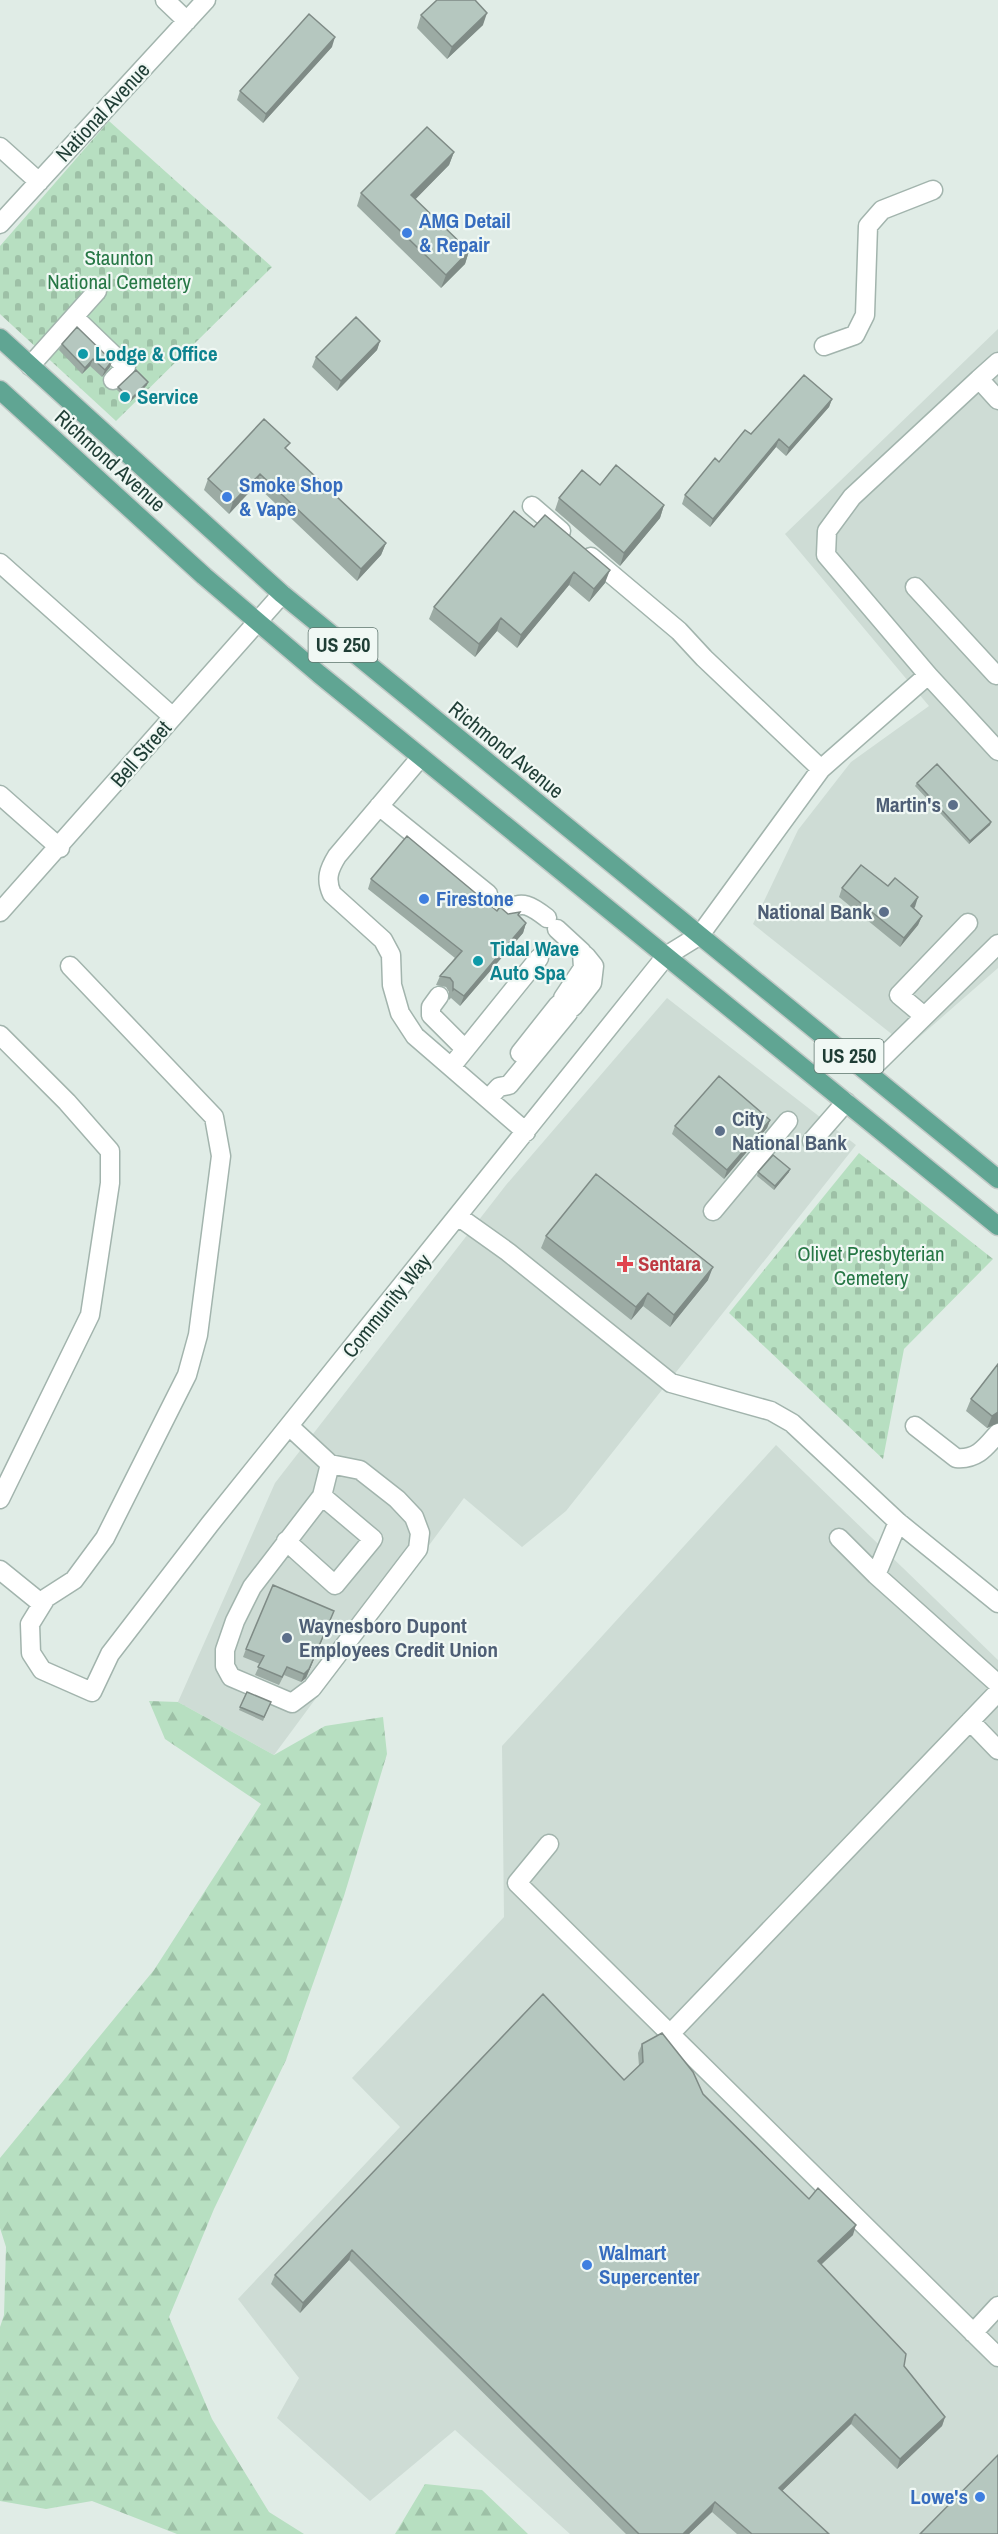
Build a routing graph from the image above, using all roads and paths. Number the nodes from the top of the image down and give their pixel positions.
1 (165, 0) edge
2 (206, 0) edge
3 (187, 21) junction
4 (0, 147) edge
5 (39, 182) junction
6 (933, 190) dead end
7 (0, 224) edge
8 (97, 291) dead end
9 (74, 317) junction
10 (0, 338) edge
11 (824, 346) dead end
12 (998, 362) edge
13 (30, 366) junction
14 (979, 379) junction
15 (114, 380) dead end
16 (0, 390) edge
17 (998, 400) edge
18 (532, 506) dead end
19 (0, 563) edge
20 (915, 587) dead end
21 (282, 594) junction
22 (257, 623) junction
23 (928, 675) junction
24 (996, 675) dead end
25 (173, 717) junction
26 (998, 750) edge
27 (420, 758) junction
28 (821, 769) junction
29 (0, 795) edge
30 (380, 806) junction
31 (60, 848) junction
32 (488, 894) dead end
33 (0, 912) edge
34 (507, 913) edge
35 (968, 923) dead end
36 (700, 935) junction
37 (998, 944) edge
38 (666, 957) junction
39 (539, 958) dead end
40 (70, 966) dead end
41 (439, 996) dead end
42 (924, 1016) junction
43 (0, 1035) edge
44 (465, 1049) junction
45 (451, 1067) junction
46 (868, 1072) junction
47 (494, 1093) junction
48 (846, 1102) junction
49 (788, 1121) dead end
50 (526, 1132) junction
51 (812, 1141) dead end
52 (998, 1179) edge
53 (713, 1211) dead end
54 (459, 1217) junction
55 (998, 1226) edge
56 (289, 1426) junction
57 (915, 1426) dead end
58 (998, 1433) edge
59 (330, 1464) junction
60 (322, 1496) junction
61 (0, 1499) edge
62 (898, 1522) junction
63 (839, 1538) dead end
64 (286, 1541) junction
65 (0, 1569) edge
66 (876, 1575) junction
67 (42, 1604) junction
68 (998, 1604) edge
69 (998, 1684) edge
70 (998, 1692) edge
71 (970, 1720) junction
72 (998, 1750) edge
73 (549, 1844) dead end
74 (670, 2034) junction
75 (998, 2306) edge
76 (973, 2332) junction
77 (998, 2357) edge

1 - 3 street
2 - 3 street, National Avenue
3 - 5 street, National Avenue
4 - 5 street
5 - 7 street, National Avenue
6 - 11 street
8 - 9 street
9 - 13 street
9 - 15 street
10 - 13 main road, Richmond Avenue / US 250
12 - 14 street
13 - 21 main road, Richmond Avenue / US 250
14 - 17 street
14 - 23 street
16 - 22 main road, Richmond Avenue / US 250
18 - 28 street
19 - 25 street
20 - 24 street
21 - 22 street, Bell Street
21 - 36 main road, Richmond Avenue / US 250
22 - 25 street, Bell Street
22 - 27 main road, Richmond Avenue / US 250
23 - 26 street
23 - 28 street
25 - 31 street, Bell Street
27 - 30 street
27 - 38 main road, Richmond Avenue / US 250
28 - 36 street
29 - 31 street
30 - 32 street
30 - 45 street
31 - 33 street, Bell Street
34 - 47 street
35 - 42 street
36 - 38 street, Community Way
36 - 46 main road, Richmond Avenue / US 250
37 - 42 street
38 - 48 main road, Richmond Avenue / US 250
38 - 50 street, Community Way
39 - 44 street
40 - 67 street
41 - 44 street
42 - 46 street
43 - 61 street
44 - 45 street
45 - 47 street
46 - 52 main road, Richmond Avenue / US 250
47 - 50 street
48 - 51 street
48 - 55 main road, Richmond Avenue / US 250
49 - 53 street
50 - 54 street, Community Way
54 - 56 street, Community Way
54 - 62 street
56 - 59 street
56 - 67 street, Community Way
57 - 58 street
59 - 60 street
59 - 64 street
60 - 64 street
60 - 64 street
62 - 66 street
62 - 68 street
63 - 66 street
65 - 67 street
66 - 69 street
70 - 71 street
71 - 72 street
71 - 74 street
73 - 74 street
74 - 76 street
75 - 76 street
76 - 77 street

